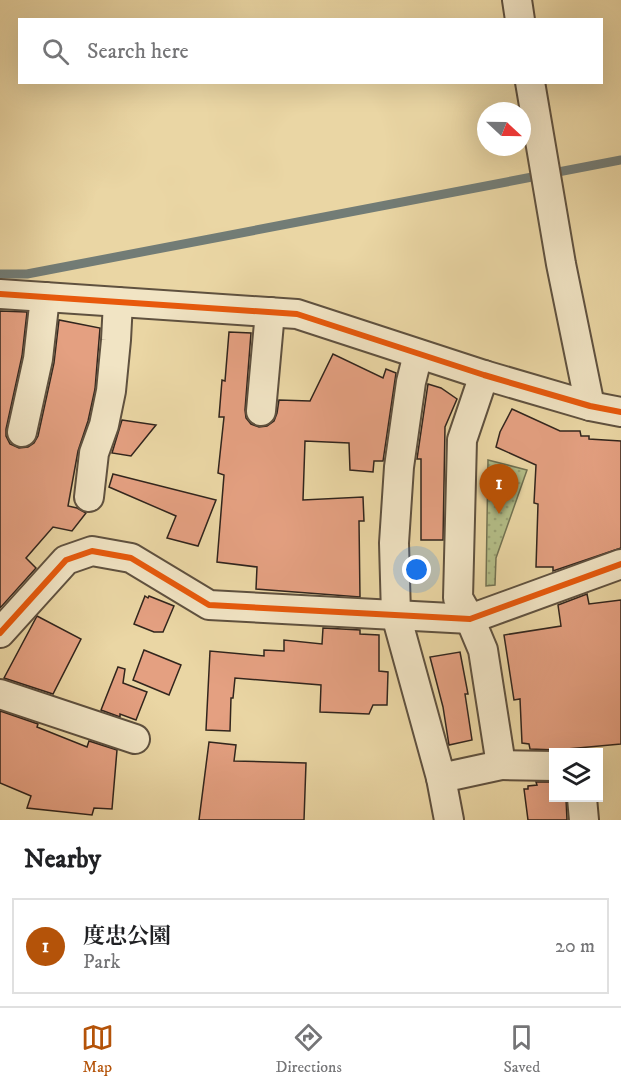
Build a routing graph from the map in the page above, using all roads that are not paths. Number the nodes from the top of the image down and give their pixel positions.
1 (517, 0) edge
2 (520, 18) edge
3 (531, 84) edge
4 (0, 294) edge
5 (45, 297) junction
6 (118, 302) junction
7 (270, 312) junction
8 (418, 354) junction
9 (484, 375) junction
10 (590, 406) junction
11 (261, 411) dead end
12 (621, 412) edge
13 (22, 432) dead end
14 (89, 497) dead end
15 (621, 564) edge
16 (396, 615) junction
17 (470, 619) junction
18 (0, 633) edge
19 (0, 694) edge
20 (135, 739) dead end
21 (501, 765) junction
22 (549, 766) edge
23 (441, 778) junction
24 (582, 802) edge
25 (449, 820) edge
26 (584, 820) edge

1 - 2 street
3 - 10 street
4 - 5 street
5 - 6 street
5 - 13 street
6 - 7 street
6 - 14 street
7 - 8 street
7 - 11 street
8 - 9 street
8 - 16 street
9 - 10 street
9 - 17 street
10 - 12 street
15 - 17 street
16 - 17 street
16 - 18 street
16 - 23 street
17 - 21 street
19 - 20 street
21 - 22 street
21 - 23 street
23 - 25 street
24 - 26 street

